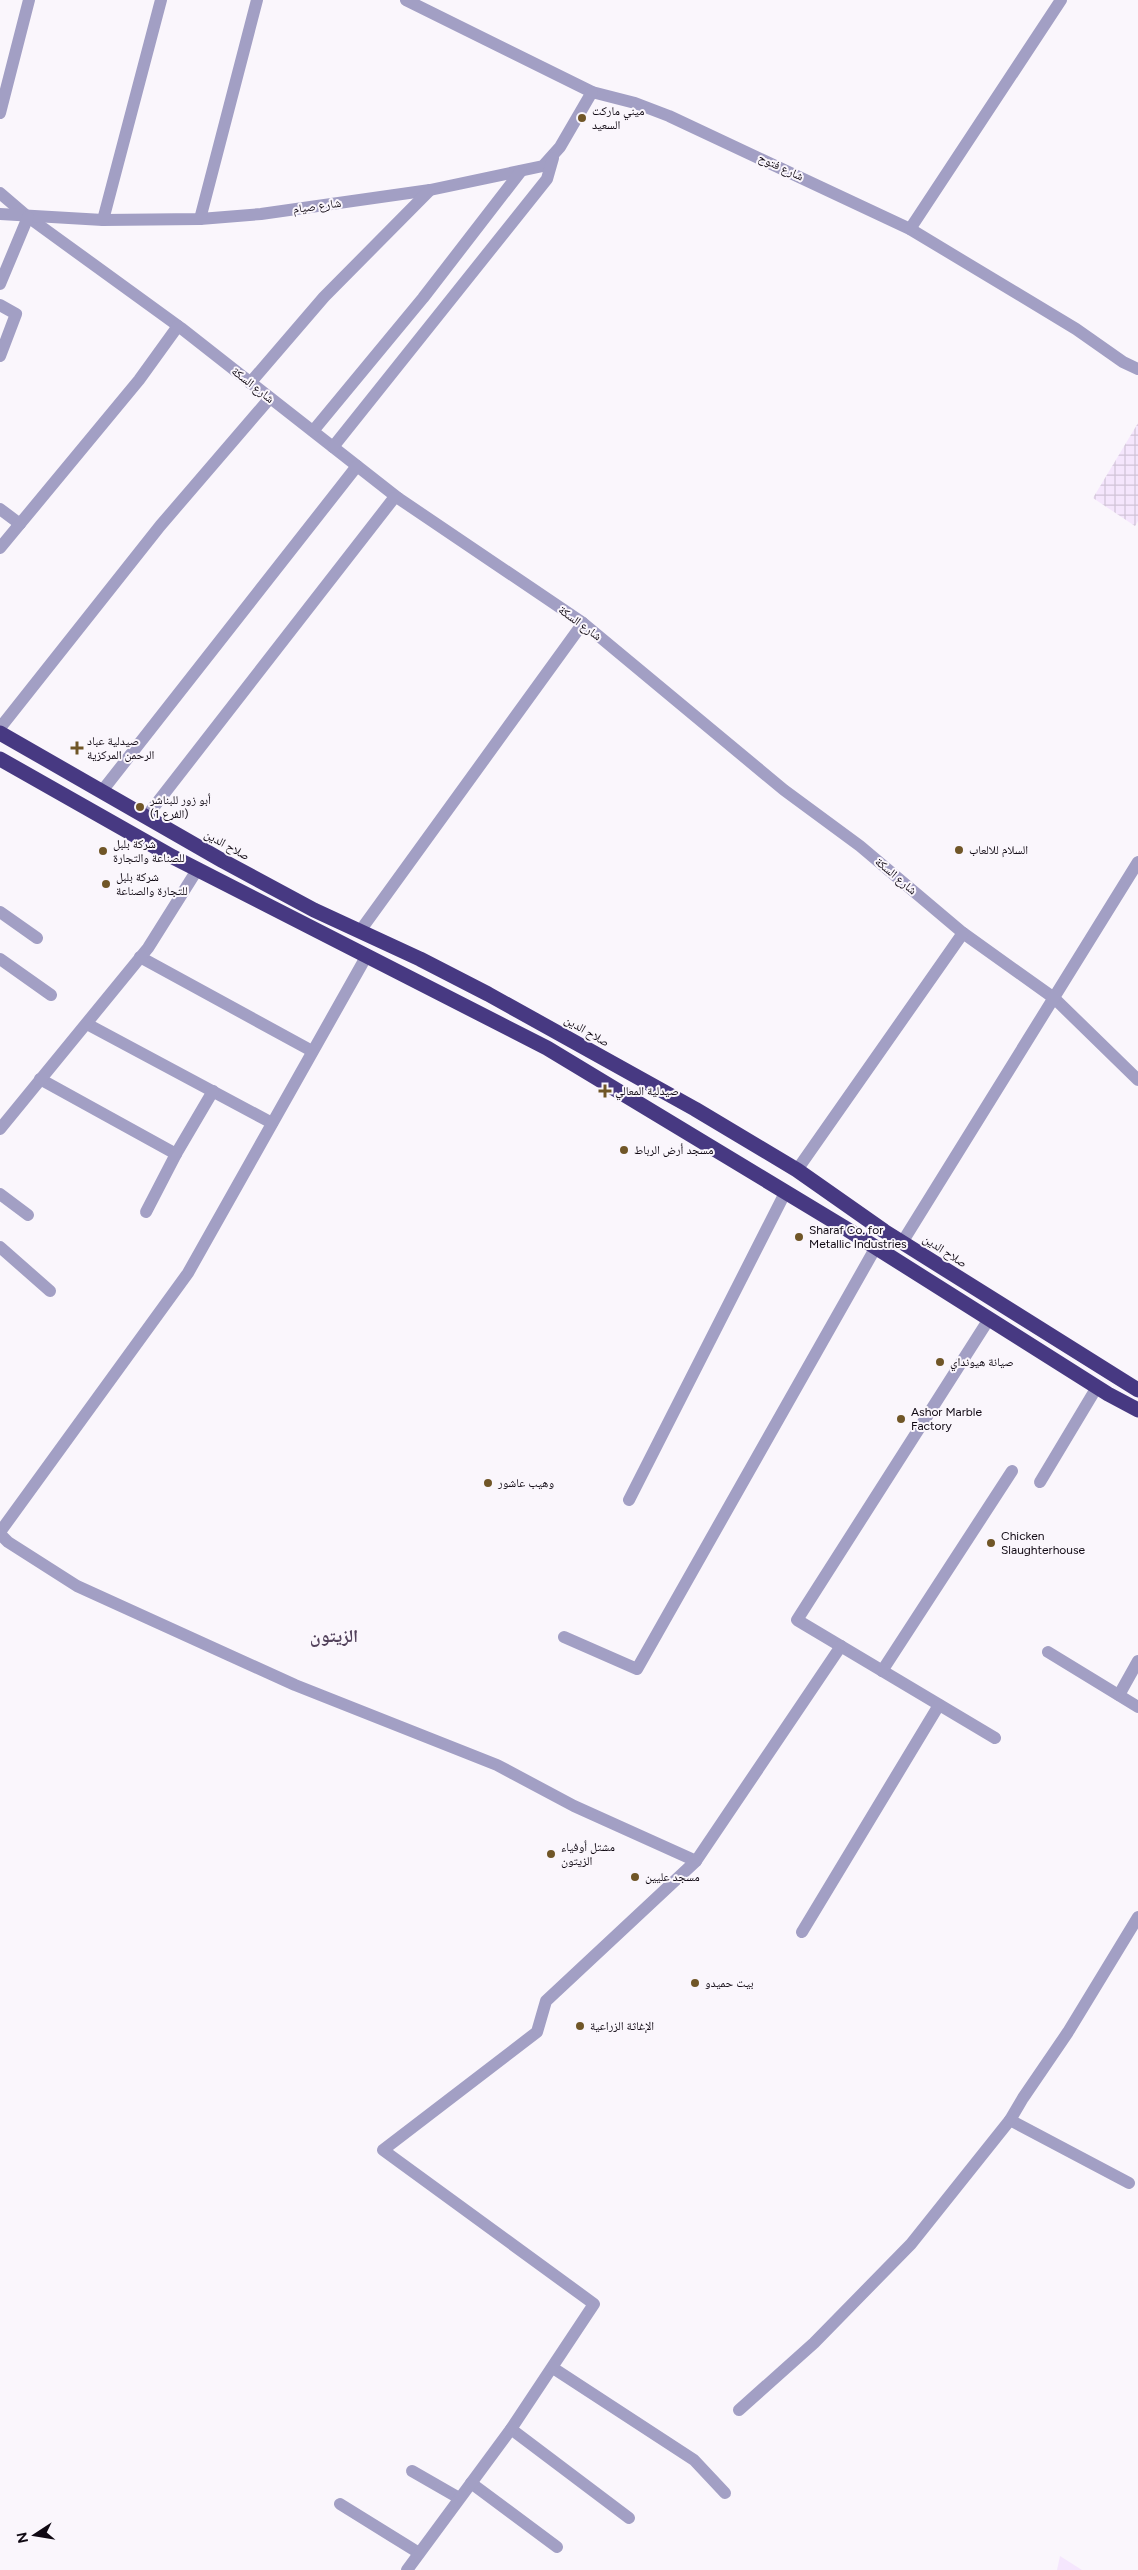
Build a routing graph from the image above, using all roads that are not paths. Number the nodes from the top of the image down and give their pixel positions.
1 (30, 0) edge
2 (161, 0) edge
3 (257, 0) edge
4 (406, 0) edge
5 (1061, 0) edge
6 (592, 92) junction
7 (0, 113) edge
8 (553, 158) junction
9 (521, 170) junction
10 (430, 190) junction
11 (0, 193) edge
12 (0, 214) edge
13 (28, 217) junction
14 (200, 219) junction
15 (103, 220) junction
16 (910, 229) junction
17 (0, 284) edge
18 (0, 305) edge
19 (178, 326) junction
20 (0, 356) edge
21 (1138, 369) edge
22 (250, 383) junction
23 (270, 398) junction
24 (313, 431) junction
25 (333, 447) junction
26 (358, 466) junction
27 (398, 498) junction
28 (0, 509) edge
29 (20, 524) junction
30 (0, 548) edge
31 (583, 624) junction
32 (0, 728) edge
33 (0, 733) edge
34 (0, 759) edge
35 (102, 791) junction
36 (146, 817) junction
37 (1138, 862) edge
38 (197, 870) junction
39 (0, 912) edge
40 (360, 931) junction
41 (963, 933) junction
42 (37, 938) dead end
43 (366, 956) junction
44 (140, 957) junction
45 (0, 959) edge
46 (50, 995) dead end
47 (1054, 998) junction
48 (87, 1024) junction
49 (312, 1051) junction
50 (40, 1079) junction
51 (1138, 1080) edge
52 (213, 1092) junction
53 (272, 1123) junction
54 (0, 1129) edge
55 (176, 1154) junction
56 (797, 1170) junction
57 (786, 1191) junction
58 (0, 1194) edge
59 (146, 1212) dead end
60 (28, 1215) dead end
61 (903, 1241) junction
62 (0, 1247) edge
63 (876, 1248) junction
64 (50, 1291) dead end
65 (989, 1319) junction
66 (1097, 1387) junction
67 (1138, 1390) edge
68 (1138, 1410) edge
69 (1012, 1471) dead end
70 (1040, 1482) dead end
71 (629, 1500) dead end
72 (0, 1533) edge
73 (564, 1637) dead end
74 (841, 1646) junction
75 (1048, 1652) dead end
76 (1138, 1661) edge
77 (882, 1671) junction
78 (1119, 1695) junction
79 (939, 1705) junction
80 (1138, 1706) edge
81 (995, 1738) dead end
82 (696, 1861) junction
83 (1138, 1917) edge
84 (802, 1932) dead end
85 (1010, 2120) junction
86 (1129, 2184) dead end
87 (553, 2368) junction
88 (739, 2410) dead end
89 (511, 2429) junction
90 (412, 2471) dead end
91 (471, 2483) junction
92 (725, 2493) dead end
93 (459, 2498) junction
94 (340, 2504) dead end
95 (629, 2518) dead end
96 (557, 2547) dead end
97 (414, 2564) edge

1 - 7 street
2 - 15 street
3 - 14 street
4 - 6 street, شارع فتوح
5 - 16 street
6 - 8 street
6 - 16 street, شارع فتوح
8 - 9 street, شارع صيام
8 - 25 street
9 - 10 street, شارع صيام
9 - 24 street
10 - 14 street, شارع صيام
10 - 22 street
11 - 13 street, شارع السكة
12 - 13 street, شارع صيام
13 - 15 street, شارع صيام
13 - 17 street
13 - 19 street, شارع السكة
14 - 15 street, شارع صيام
16 - 21 street, شارع فتوح
18 - 20 street
19 - 22 street, شارع السكة
19 - 29 street
22 - 23 street, شارع السكة
23 - 24 street, شارع السكة
23 - 32 street
24 - 25 street, شارع السكة
25 - 26 street, شارع السكة
26 - 27 street, شارع السكة
26 - 35 street
27 - 31 street, شارع السكة
27 - 36 street
28 - 29 street
29 - 30 street
31 - 40 street
31 - 41 street, شارع السكة
33 - 35 highway, صلاح الدين
34 - 38 highway
35 - 36 highway, صلاح الدين
36 - 40 highway, صلاح الدين
37 - 47 street
38 - 43 highway
38 - 44 street
39 - 42 street
40 - 56 highway, صلاح الدين
41 - 47 street, شارع السكة
41 - 56 street
43 - 49 street
43 - 57 highway
44 - 48 street
44 - 49 street
45 - 46 street
47 - 51 street, شارع السكة
47 - 61 street
48 - 50 street
48 - 52 street
49 - 53 street
50 - 54 street
50 - 55 street
52 - 53 street
52 - 55 street
53 - 72 street
55 - 59 street
56 - 61 highway, صلاح الدين
57 - 63 highway
57 - 71 street
58 - 60 street
61 - 67 highway, صلاح الدين
62 - 64 street
63 - 65 highway
63 - 73 street
65 - 66 highway
65 - 74 street
66 - 68 highway
66 - 70 street
69 - 77 street
72 - 82 street
74 - 77 street
74 - 82 street
75 - 78 street
76 - 78 street
77 - 79 street
78 - 80 street
79 - 81 street
79 - 84 street
82 - 87 street
83 - 85 street
85 - 86 street
85 - 88 street
87 - 89 street
87 - 92 street
89 - 91 street
89 - 95 street
90 - 93 street
91 - 93 street
91 - 96 street
93 - 97 street
94 - 97 street

